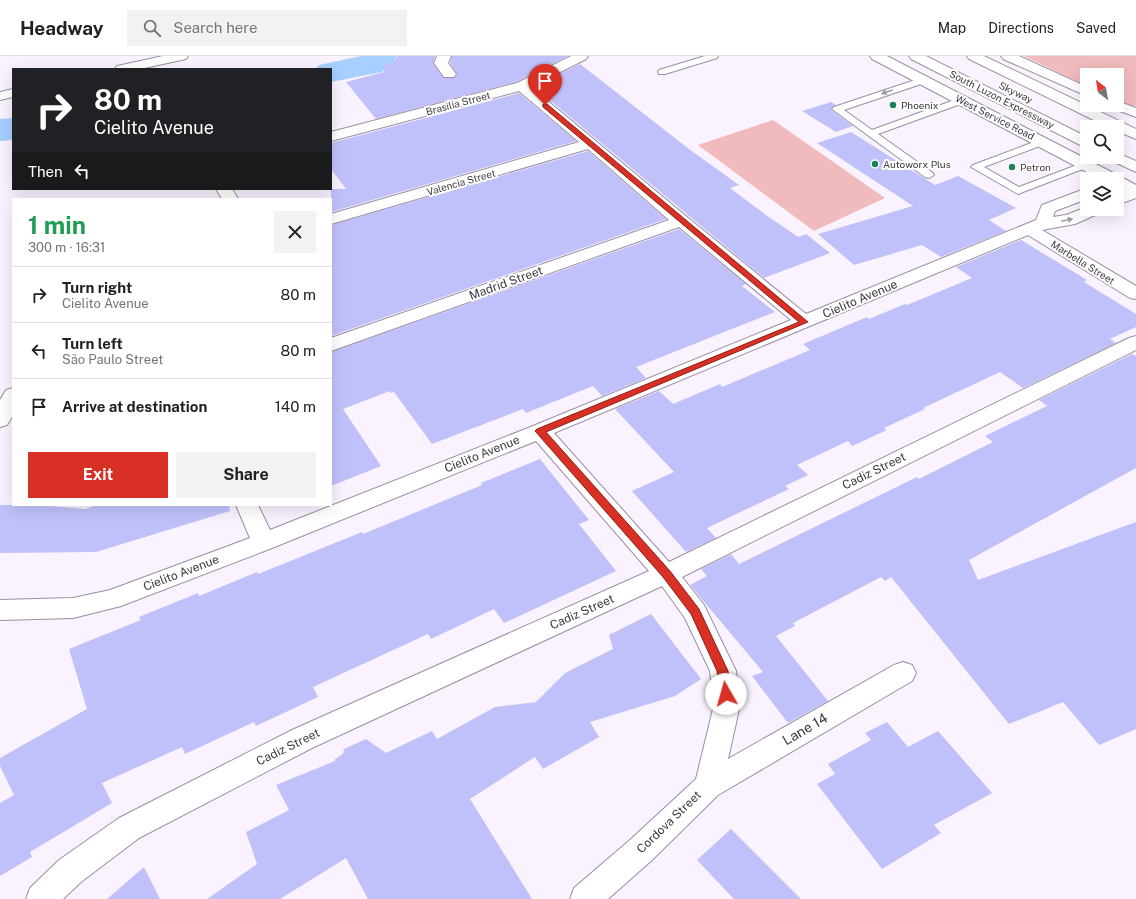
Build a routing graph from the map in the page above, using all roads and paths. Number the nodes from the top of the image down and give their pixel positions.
1 (181, 56) edge
2 (444, 56) edge
3 (581, 56) edge
4 (714, 56) edge
5 (877, 56) edge
6 (916, 56) edge
7 (927, 56) edge
8 (943, 56) edge
9 (974, 56) edge
10 (994, 56) edge
11 (1008, 56) edge
12 (127, 68) edge
13 (662, 72) dead end
14 (449, 74) dead end
15 (924, 80) junction
16 (998, 83) dead end
17 (522, 86) junction
18 (1080, 89) edge
19 (12, 93) edge
20 (0, 96) edge
21 (1080, 98) edge
22 (963, 100) junction
23 (1124, 108) edge
24 (1111, 112) edge
25 (1136, 113) edge
26 (1136, 124) edge
27 (1080, 125) edge
28 (871, 133) junction
29 (1136, 135) edge
30 (332, 137) edge
31 (1080, 139) edge
32 (1042, 142) junction
33 (590, 144) junction
34 (1124, 144) edge
35 (1136, 150) edge
36 (1124, 153) edge
37 (1136, 159) edge
38 (1124, 162) edge
39 (1085, 165) junction
40 (1136, 168) edge
41 (1098, 172) edge
42 (929, 175) dead end
43 (1124, 186) edge
44 (1136, 192) edge
45 (1080, 197) edge
46 (1124, 197) edge
47 (1080, 216) edge
48 (332, 219) edge
49 (681, 221) junction
50 (1036, 226) junction
51 (1136, 294) edge
52 (804, 322) junction
53 (1136, 342) edge
54 (332, 345) edge
55 (12, 397) edge
56 (0, 420) edge
57 (540, 431) junction
58 (247, 506) edge
59 (264, 542) junction
60 (666, 574) junction
61 (0, 610) edge
62 (902, 673) dead end
63 (708, 786) junction
64 (41, 899) edge
65 (586, 899) edge

1 - 12 main road
2 - 14 main road
3 - 17 main road, Brasilia Street
4 - 13 lane
5 - 15 main road, West Service Road
6 - 31 main road, South Luzon Expressway
7 - 27 main road, Skyway
8 - 16 main road, Skyway
9 - 29 main road
10 - 21 main road, Skyway
11 - 18 main road
15 - 22 main road, West Service Road
15 -> 28 lane
17 - 30 main road, Brasilia Street
17 - 33 main road
19 - 20 main road
22 - 28 lane
22 - 32 main road, West Service Road
23 - 25 main road
24 - 26 main road
28 - 42 lane
32 - 39 main road, West Service Road
32 - 39 lane
33 - 48 main road, Valencia Street
33 - 49 main road
34 - 35 main road
36 - 37 main road
38 - 40 main road
39 - 41 main road, West Service Road
43 - 44 main road
44 - 46 main road
45 - 50 main road
50 -> 47 main road, Cielito Avenue
49 - 52 main road
49 - 54 main road, Madrid Street
50 - 51 main road, Marbella Street
50 - 52 main road, Cielito Avenue
52 - 57 main road, Cielito Avenue
53 - 60 main road, Cadiz Street
55 - 56 main road
57 - 59 main road, Cielito Avenue
57 - 60 main road, Cordova Street
58 - 59 main road
59 - 61 main road, Cielito Avenue
60 - 63 main road, Cordova Street
60 - 64 main road, Cadiz Street
62 - 63 main road, Lane 14
63 - 65 main road, Cordova Street

